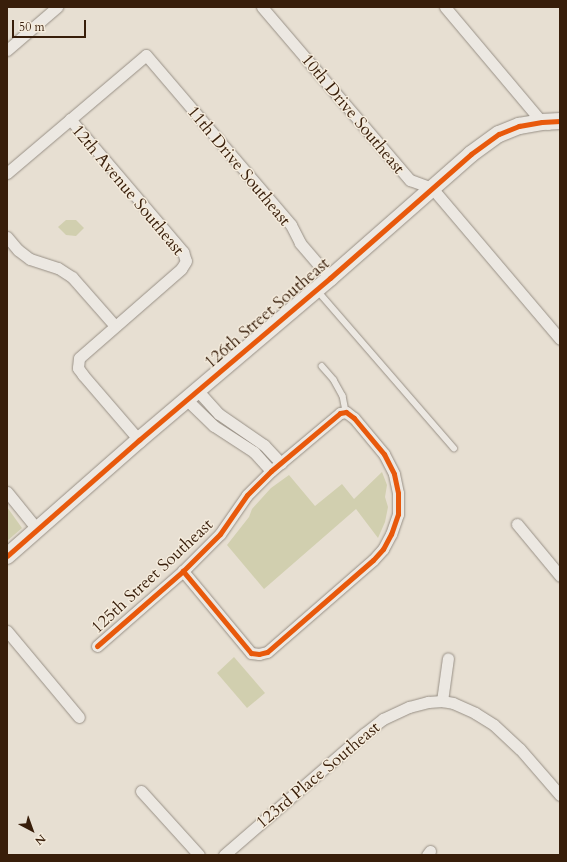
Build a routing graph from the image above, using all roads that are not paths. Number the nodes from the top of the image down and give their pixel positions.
1 (57, 7) edge
2 (262, 7) edge
3 (445, 7) edge
4 (7, 50) edge
5 (70, 120) junction
6 (560, 121) edge
7 (542, 122) junction
8 (560, 127) edge
9 (7, 173) edge
10 (432, 188) junction
11 (7, 237) edge
12 (330, 278) junction
13 (317, 289) junction
14 (115, 326) junction
15 (560, 339) edge
16 (322, 366) dead end
17 (193, 395) junction
18 (346, 412) junction
19 (139, 440) junction
20 (454, 448) dead end
21 (281, 463) junction
22 (271, 471) junction
23 (7, 492) edge
24 (517, 524) dead end
25 (37, 529) junction
26 (7, 556) edge
27 (182, 571) junction
28 (560, 576) edge
29 (7, 631) edge
30 (97, 646) dead end
31 (448, 658) dead end
32 (442, 701) junction
33 (79, 717) dead end
34 (141, 791) dead end
35 (560, 795) edge
36 (199, 855) edge
37 (224, 855) edge

1 - 4 street
2 - 10 street, 10th Drive Southeast
3 - 7 street
5 - 9 street
5 - 12 street, 11th Drive Southeast
5 - 14 street, 12th Avenue Southeast
6 - 7 street, 126th Street Southeast
7 - 8 street
7 - 10 street, 126th Street Southeast
10 - 12 street, 126th Street Southeast
10 - 15 street, 10th Drive Southeast
11 - 14 street
12 - 13 street, 126th Street Southeast
13 - 17 street, 126th Street Southeast
13 - 20 lane
14 - 19 street
16 - 18 lane
17 - 19 street, 126th Street Southeast
17 - 21 street
17 - 22 street
18 - 21 street, 125th Street Southeast
18 - 27 street
19 - 25 street, 126th Street Southeast
21 - 22 street, 125th Street Southeast
22 - 27 street, 125th Street Southeast
23 - 25 street
24 - 28 street
25 - 26 street, 126th Street Southeast
27 - 30 street, 125th Street Southeast
29 - 33 street
31 - 32 street
32 - 35 street
32 - 37 street, 123rd Place Southeast
34 - 36 street

